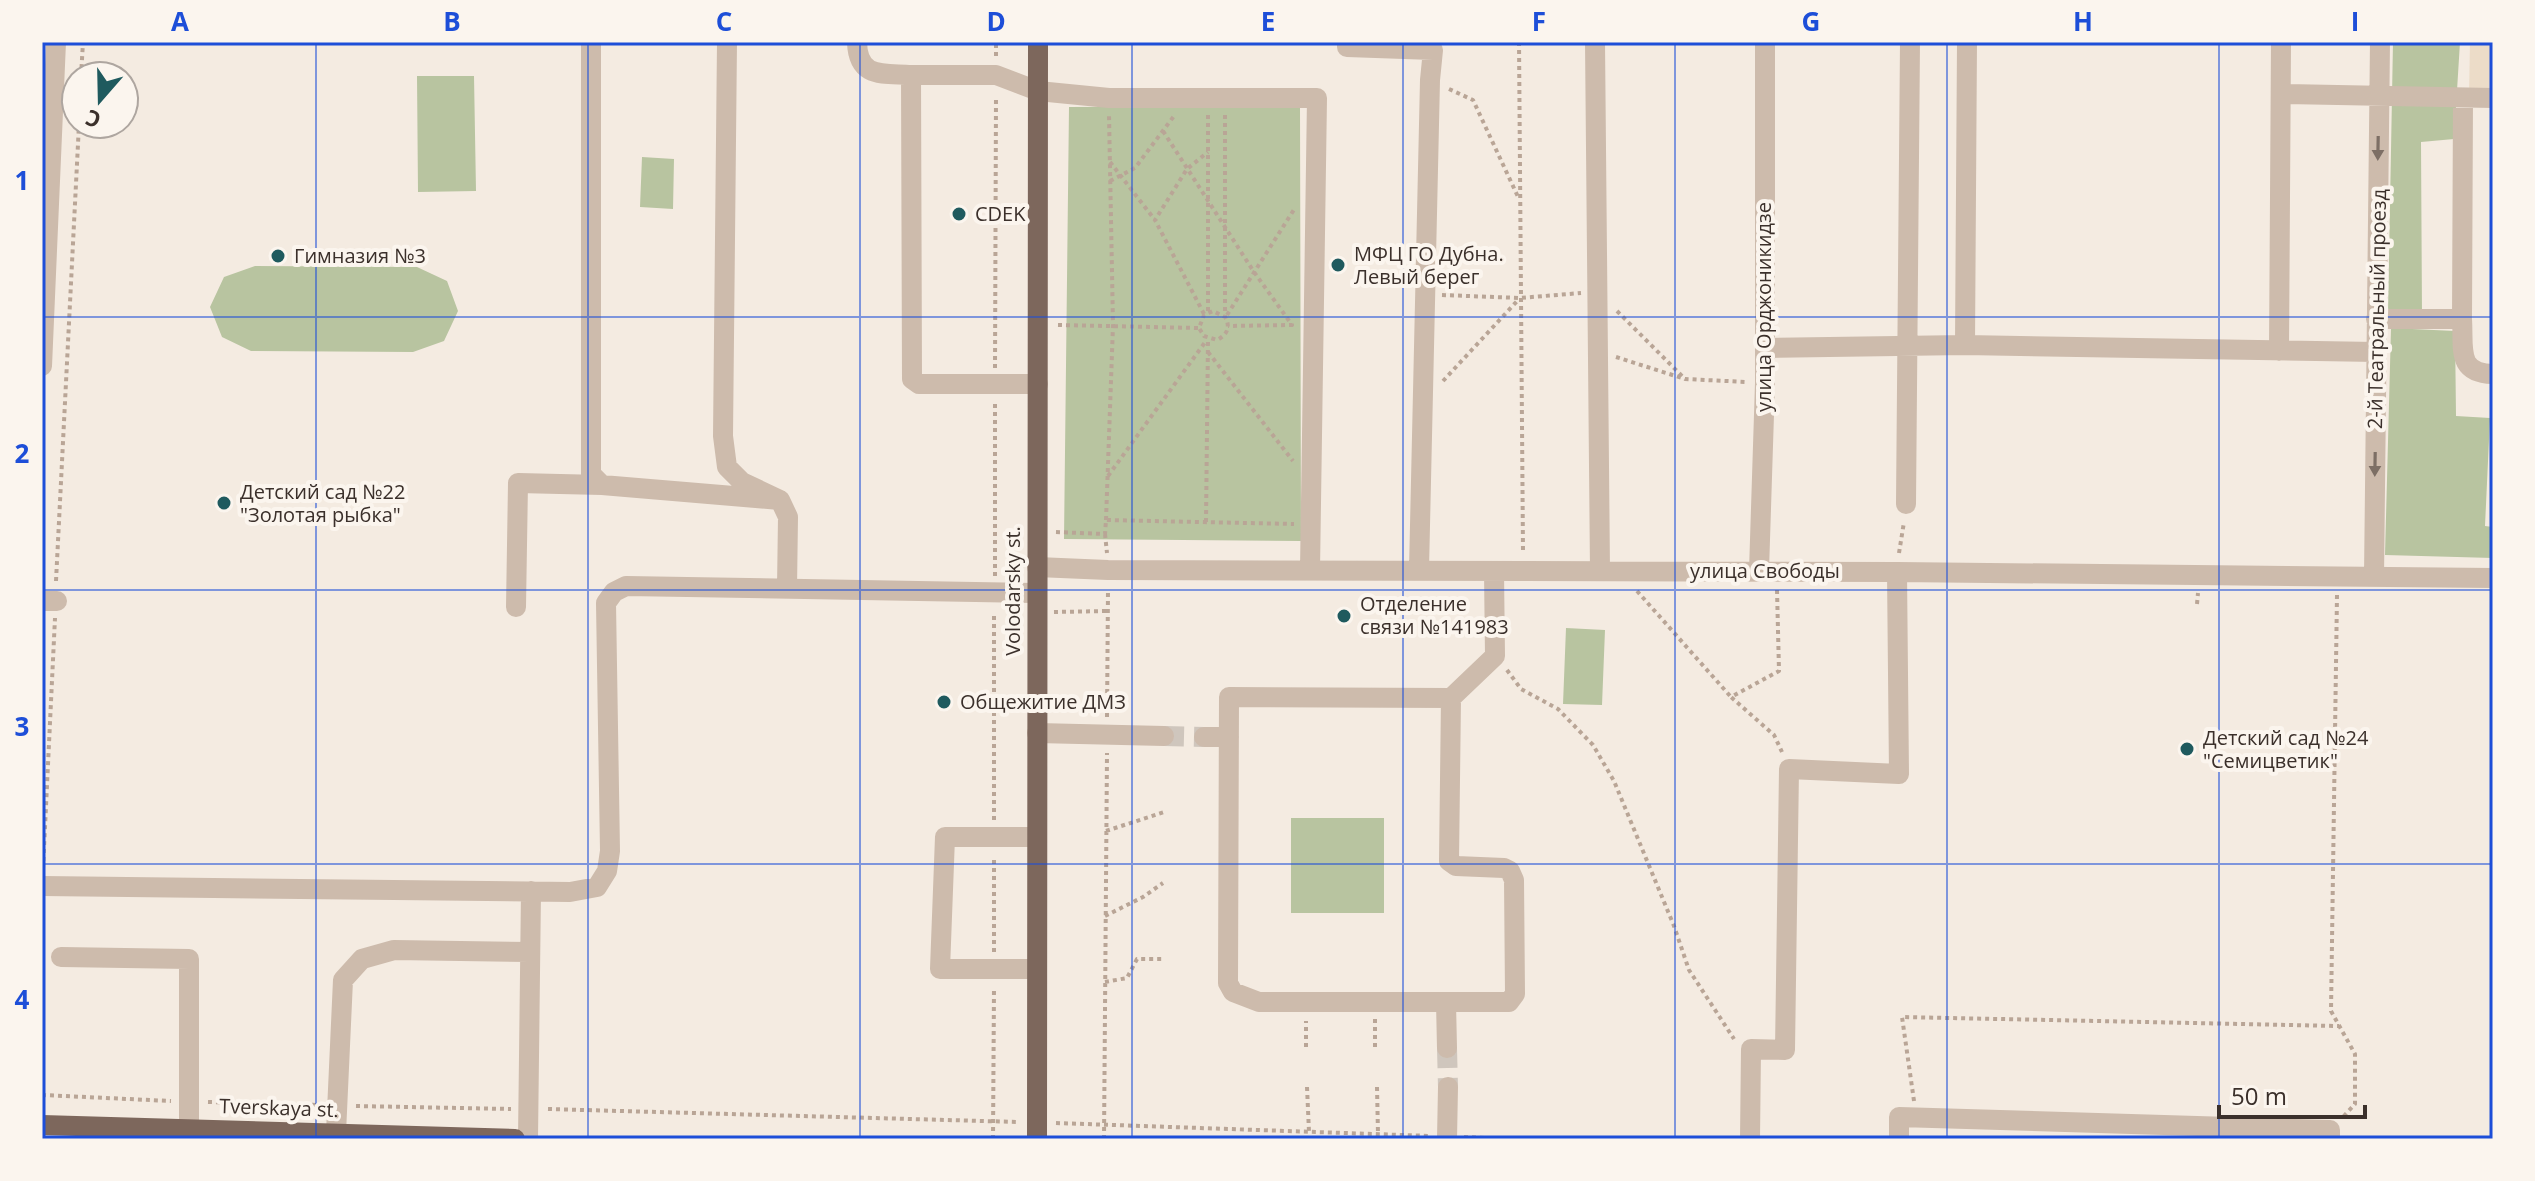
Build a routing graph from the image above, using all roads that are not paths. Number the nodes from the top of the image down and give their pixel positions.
1 (56, 42) edge
2 (591, 42) edge
3 (727, 42) edge
4 (857, 42) edge
5 (1038, 42) edge
6 (1347, 42) edge
7 (1595, 42) edge
8 (1765, 42) edge
9 (1910, 42) edge
10 (1967, 42) edge
11 (2281, 42) edge
12 (2380, 42) edge
13 (1436, 46) edge
14 (911, 75) junction
15 (1038, 91) junction
16 (2281, 94) junction
17 (2379, 97) junction
18 (2463, 98) junction
19 (2493, 98) edge
20 (2376, 319) junction
21 (2462, 319) junction
22 (1965, 345) junction
23 (1908, 346) junction
24 (1765, 348) junction
25 (2279, 351) junction
26 (2376, 352) junction
27 (42, 366) edge
28 (2493, 374) edge
29 (1038, 384) junction
30 (602, 485) junction
31 (780, 500) junction
32 (1906, 504) road end
33 (1037, 567) junction
34 (1310, 570) junction
35 (1419, 570) junction
36 (1494, 571) junction
37 (1609, 571) junction
38 (1768, 571) junction
39 (1897, 572) junction
40 (2374, 577) junction
41 (2493, 578) edge
42 (787, 588) junction
43 (1037, 593) junction
44 (516, 607) dead end
45 (1451, 698) junction
46 (1037, 733) junction
47 (1164, 736) tunnel mouth
48 (1204, 737) tunnel mouth
49 (1229, 737) junction
50 (1037, 837) junction
51 (42, 885) edge
52 (531, 891) junction
53 (529, 952) junction
54 (61, 957) dead end
55 (1037, 969) junction
56 (1446, 1002) junction
57 (1447, 1048) tunnel mouth
58 (1448, 1087) tunnel mouth
59 (42, 1125) edge
60 (189, 1129) junction
61 (1037, 1131) edge
62 (336, 1133) junction
63 (2330, 1134) edge
64 (1447, 1138) edge
65 (515, 1139) edge
66 (528, 1139) edge
67 (1750, 1139) edge
68 (1899, 1139) edge

1 - 27 street
2 - 30 street
3 - 31 street
4 - 14 street
5 - 15 main road, Volodarsky st.
6 - 13 street
7 - 37 street
8 - 24 street, улица Орджоникидзе
9 - 23 street
10 - 22 street
11 - 16 street
12 - 17 street, 2-й Театральный проезд
13 - 35 street
14 - 15 street
14 - 29 street
15 - 29 main road, Volodarsky st.
15 - 34 street
16 - 17 street
16 - 25 street
17 - 18 street
17 -> 20 street, 2-й Театральный проезд
18 - 19 street
18 - 21 street
20 - 21 street
20 - 26 street, 2-й Театральный проезд
21 - 28 street
22 - 23 street
22 - 25 street
23 - 24 street
23 - 32 street
24 - 38 street, улица Орджоникидзе
25 - 26 street
26 -> 40 street, 2-й Театральный проезд
29 - 33 main road, Volodarsky st.
30 - 31 street
30 - 44 street
31 - 42 street
33 - 34 street, улица Свободы
33 - 43 main road, Volodarsky st.
34 - 35 street, улица Свободы
35 - 36 street, улица Свободы
36 - 37 street, улица Свободы
36 - 45 street
37 - 38 street, улица Свободы
38 - 39 street, улица Свободы
39 - 40 street, улица Свободы
39 - 67 street
40 - 41 street, улица Свободы
42 - 43 street
42 - 52 street
43 - 46 main road, Volodarsky st.
45 - 49 street
45 - 56 street
46 - 47 street
46 - 50 main road, Volodarsky st.
48 - 49 street
49 - 56 street
50 - 55 main road, Volodarsky st.
50 - 55 street
51 - 52 street
52 - 53 street
53 - 62 street
53 - 66 street
54 - 60 street
55 - 61 main road, Volodarsky st.
56 - 57 street
58 - 64 street
59 - 60 main road, Tverskaya st.
60 - 62 main road, Tverskaya st.
62 - 65 main road, Tverskaya st.
63 - 68 street

